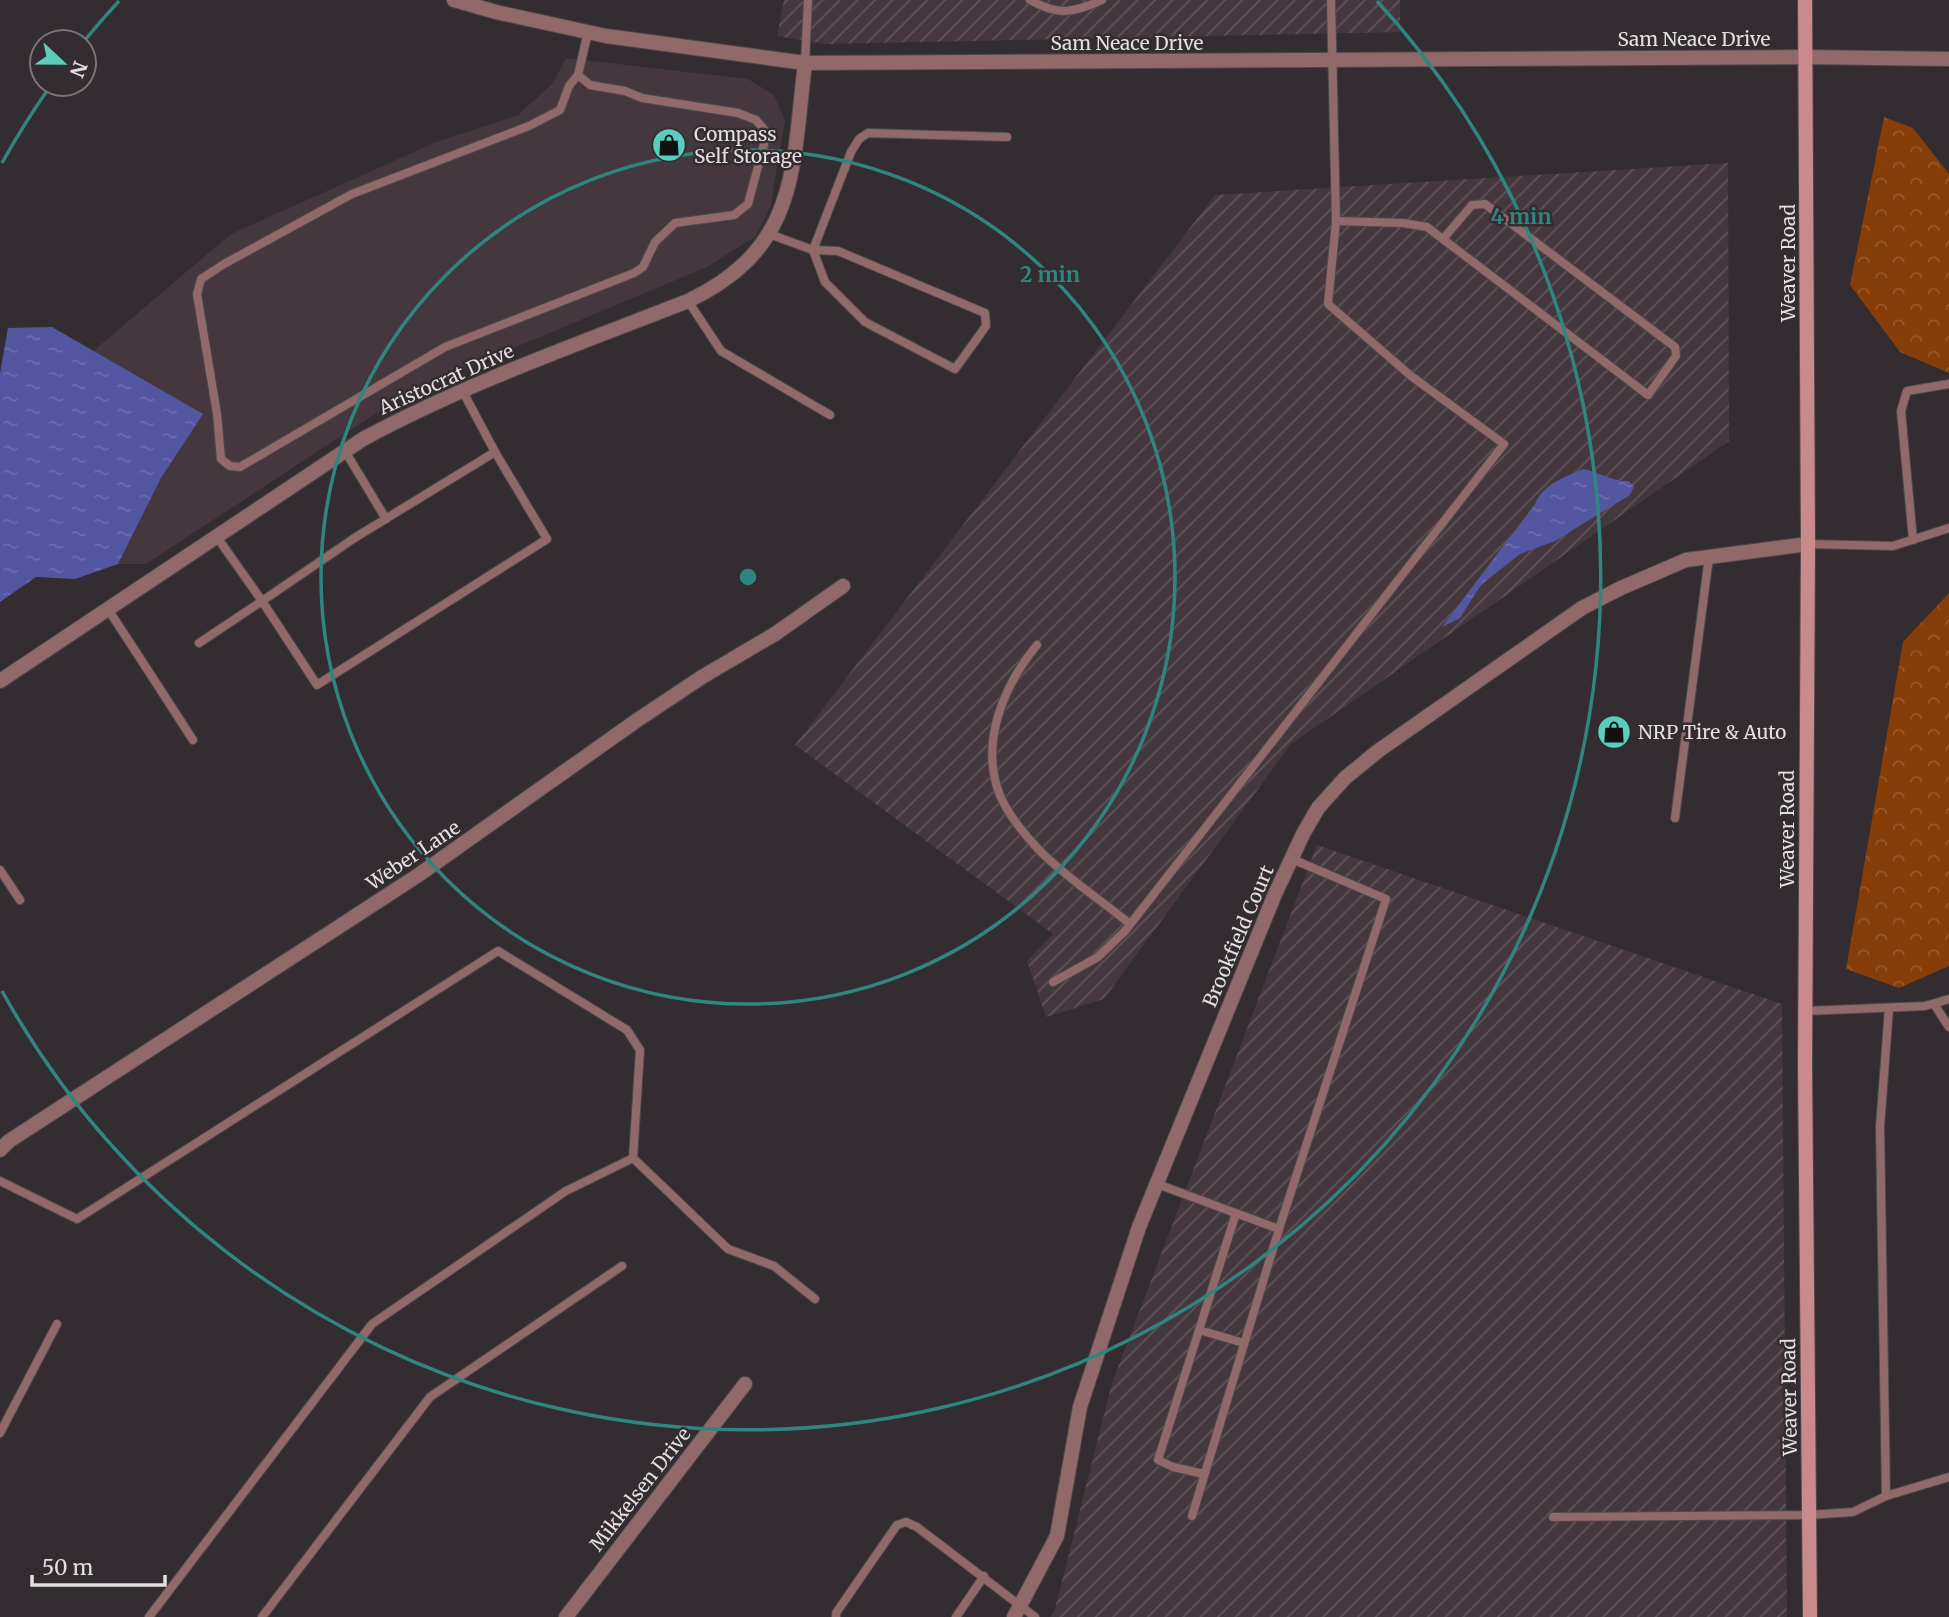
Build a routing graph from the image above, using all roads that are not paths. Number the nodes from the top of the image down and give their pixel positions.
1 (454, 0) edge
2 (808, 0) edge
3 (1030, 0) edge
4 (1102, 0) edge
5 (1331, 0) edge
6 (1805, 0) edge
7 (588, 32) junction
8 (1807, 57) junction
9 (1949, 59) edge
10 (1334, 61) junction
11 (805, 63) junction
12 (578, 75) junction
13 (1007, 137) dead end
14 (1336, 221) junction
15 (769, 234) junction
16 (1443, 239) junction
17 (813, 250) junction
18 (688, 301) junction
19 (1949, 384) edge
20 (462, 390) junction
21 (830, 415) dead end
22 (345, 451) junction
23 (495, 452) junction
24 (386, 519) junction
25 (1949, 528) edge
26 (218, 537) junction
27 (1913, 540) junction
28 (1808, 544) junction
29 (1709, 557) junction
30 (843, 586) dead end
31 (262, 601) junction
32 (108, 609) junction
33 (199, 643) dead end
34 (1037, 645) dead end
35 (0, 681) edge
36 (192, 740) dead end
37 (1675, 818) dead end
38 (1292, 859) junction
39 (0, 870) edge
40 (20, 900) dead end
41 (1130, 924) junction
42 (1053, 982) dead end
43 (1949, 999) edge
44 (1934, 1004) junction
45 (1889, 1008) junction
46 (1805, 1012) junction
47 (1949, 1027) edge
48 (0, 1150) edge
49 (633, 1158) junction
50 (0, 1181) edge
51 (1157, 1184) junction
52 (1236, 1213) junction
53 (1279, 1229) junction
54 (622, 1266) dead end
55 (815, 1299) dead end
56 (57, 1324) dead end
57 (1199, 1330) junction
58 (1244, 1343) junction
59 (745, 1384) dead end
60 (0, 1433) edge
61 (1204, 1474) junction
62 (1949, 1477) edge
63 (1886, 1496) junction
64 (1809, 1515) junction
65 (1192, 1516) dead end
66 (1553, 1517) dead end
67 (984, 1576) junction
68 (1018, 1611) edge
69 (149, 1617) edge
70 (262, 1617) edge
71 (566, 1617) edge
72 (836, 1617) edge
73 (956, 1617) edge
74 (1035, 1617) edge
75 (1810, 1617) edge

1 - 7 street, Sam Neace Drive
2 - 11 lane
3 - 4 lane
5 - 10 lane
6 - 8 main road, Weaver Road
7 - 11 street, Sam Neace Drive
7 - 12 lane
8 - 9 street, Sam Neace Drive
8 - 10 street, Sam Neace Drive
8 - 28 main road, Weaver Road
10 - 11 street, Sam Neace Drive
10 - 14 lane
11 - 15 street, Aristocrat Drive
12 - 12 lane
13 - 17 lane
14 - 16 lane
14 - 41 lane
15 - 17 lane
15 - 18 street, Aristocrat Drive
16 - 16 lane
17 - 17 lane
18 - 20 street, Aristocrat Drive
18 - 21 lane
19 - 27 lane
20 - 22 street, Aristocrat Drive
20 - 23 lane
22 - 24 lane
22 - 26 street, Aristocrat Drive
23 - 24 lane
23 - 31 lane
24 - 31 lane
25 - 27 lane
26 - 31 lane
26 - 32 street, Aristocrat Drive
27 - 28 lane
28 - 29 street, Brookfield Court
28 - 46 main road, Weaver Road
29 - 37 lane
29 - 38 street, Brookfield Court
30 - 48 street, Weber Lane
31 - 33 lane
32 - 35 street, Aristocrat Drive
32 - 36 lane
34 - 41 lane
38 - 51 street, Brookfield Court
38 - 53 lane
39 - 40 lane
41 - 42 lane
43 - 44 lane
44 - 45 lane
44 - 47 lane
45 - 46 lane
45 - 63 lane
46 - 64 main road, Weaver Road
49 - 50 lane
49 - 55 lane
49 - 69 lane
51 - 52 lane
51 - 68 street, Brookfield Court
52 - 53 lane
52 - 57 lane
53 - 58 lane
54 - 70 lane
56 - 60 lane
57 - 58 lane
57 - 61 lane
58 - 61 lane
59 - 71 street, Mikkelsen Drive
61 - 65 lane
62 - 63 lane
63 - 64 lane
64 - 66 lane
64 - 75 main road, Weaver Road
67 - 68 lane
67 - 72 lane
67 - 73 lane
68 - 74 lane

